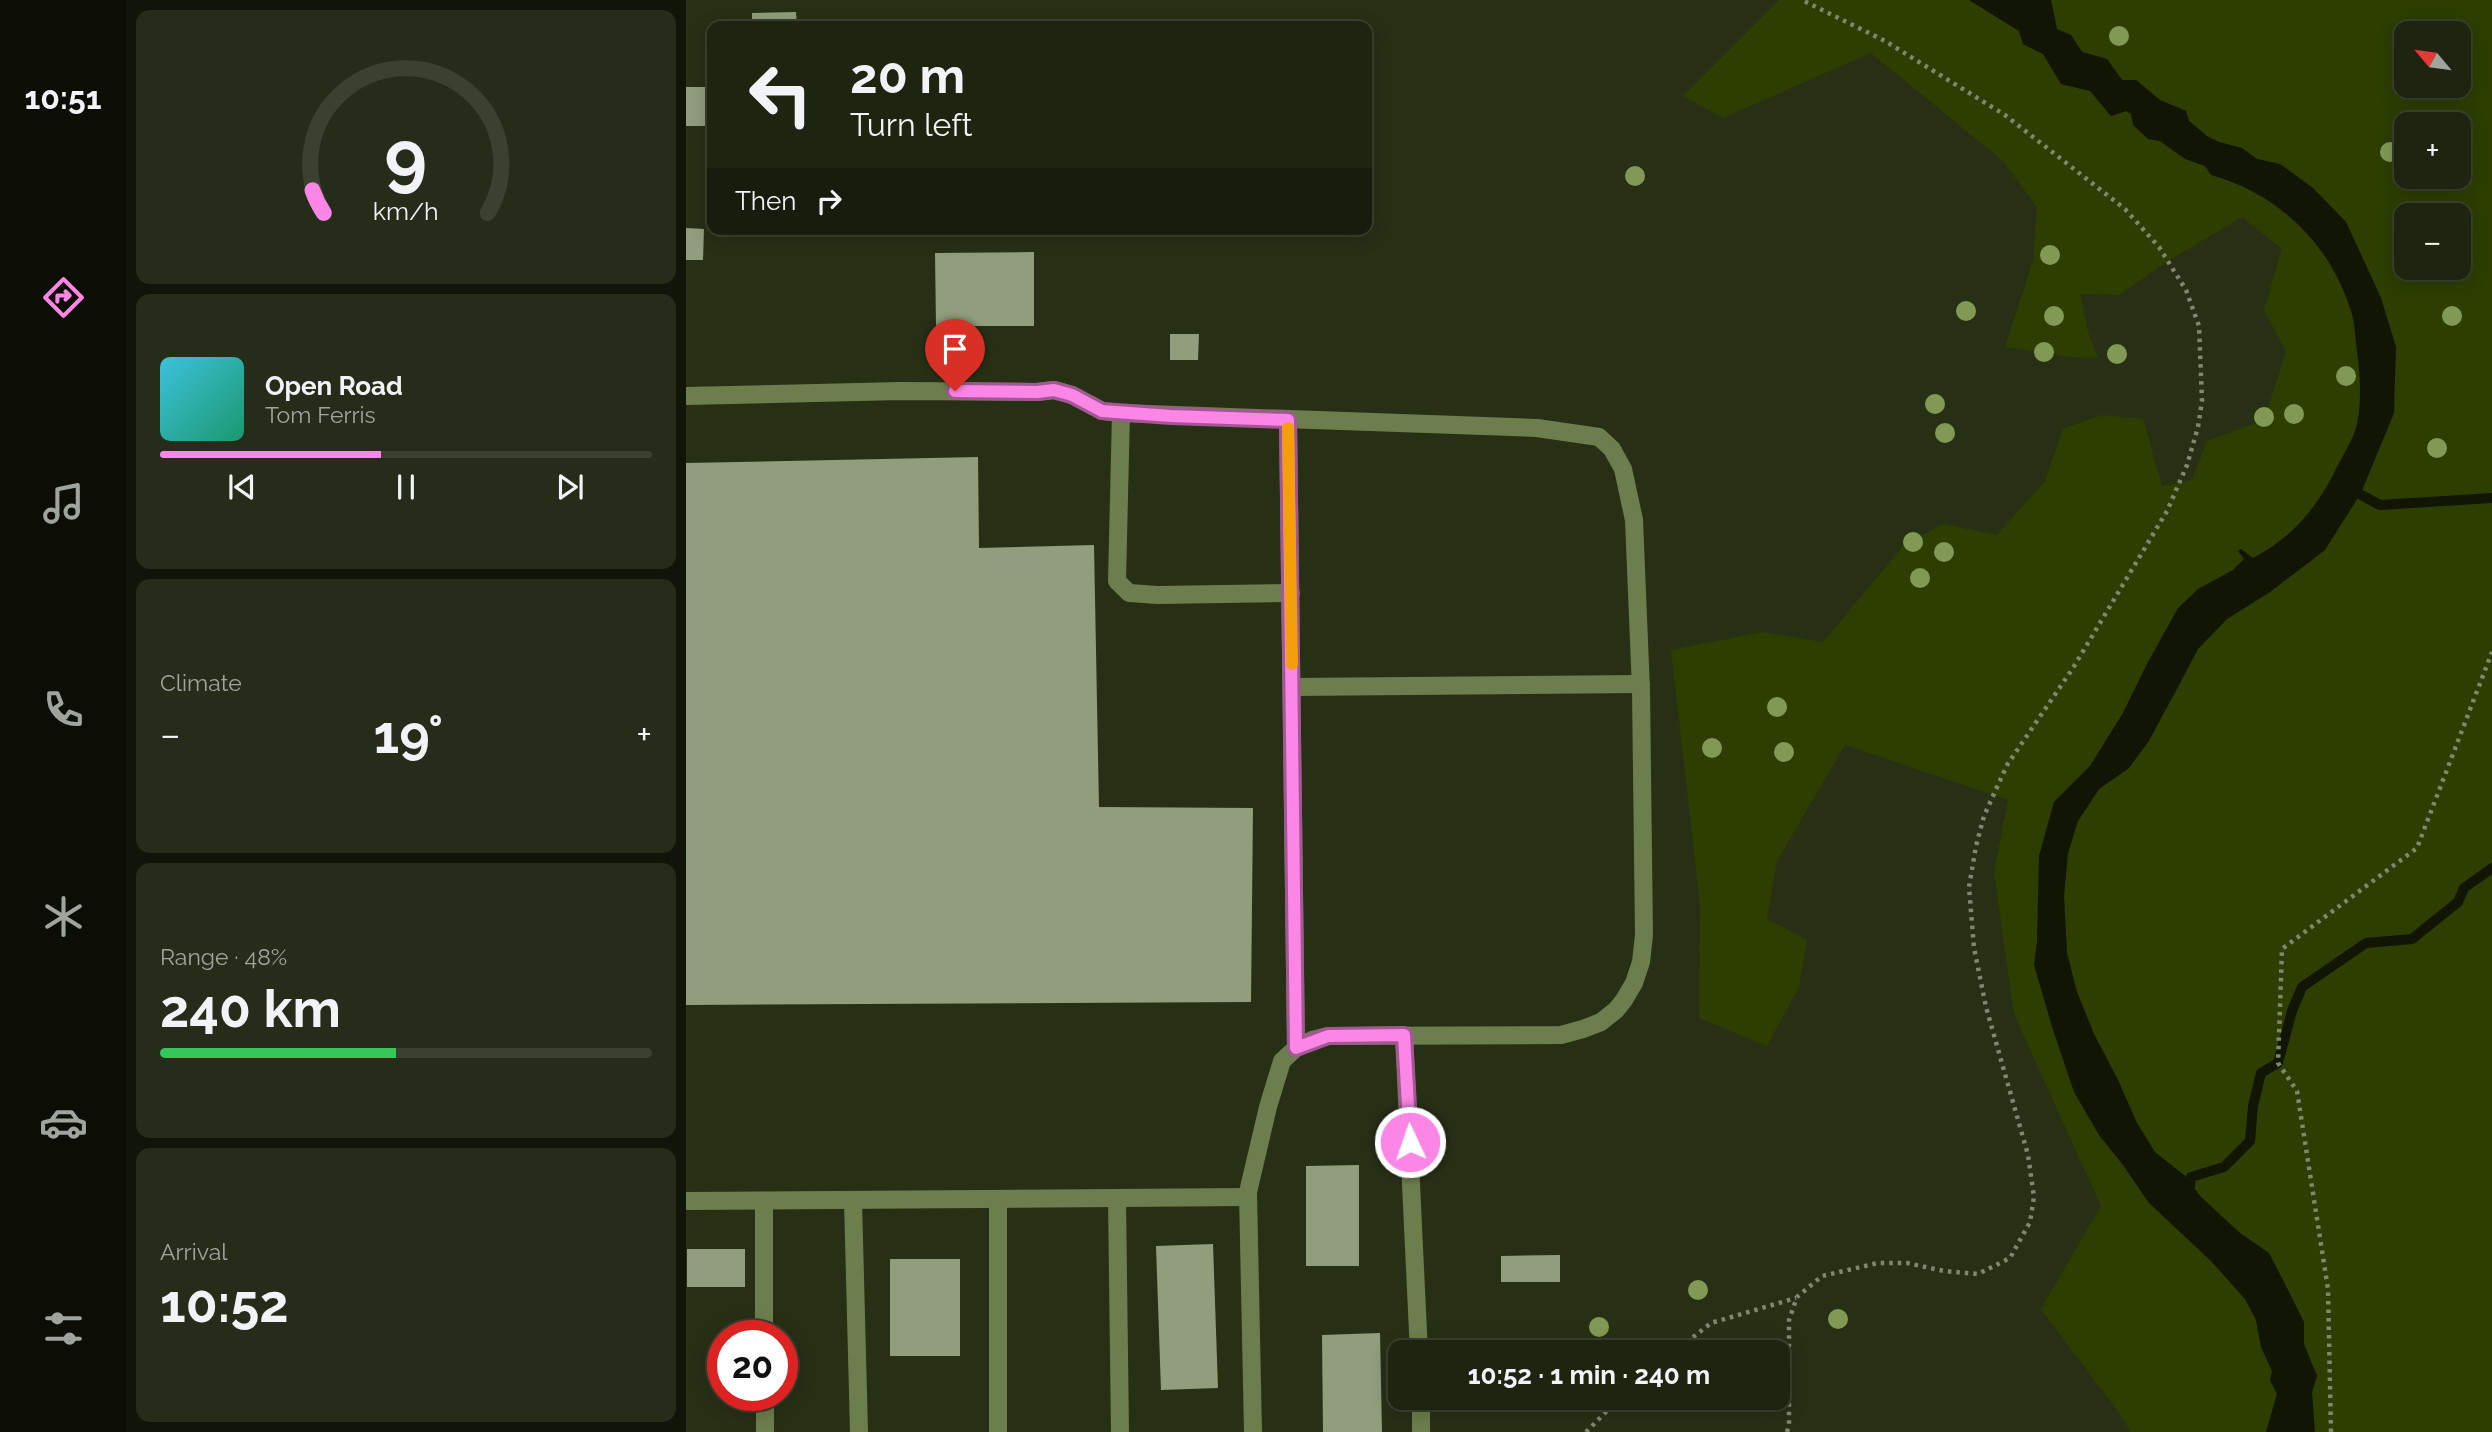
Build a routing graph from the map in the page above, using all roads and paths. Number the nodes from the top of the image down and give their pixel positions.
1 (1802, 0) edge
2 (686, 396) edge
3 (1121, 413) junction
4 (1288, 420) junction
5 (1291, 593) junction
6 (2492, 652) edge
7 (1641, 684) junction
8 (1292, 687) junction
9 (1404, 1035) junction
10 (1296, 1048) junction
11 (1248, 1197) junction
12 (1117, 1198) junction
13 (998, 1199) junction
14 (853, 1200) junction
15 (686, 1201) edge
16 (764, 1201) junction
17 (1797, 1297) junction
18 (764, 1320) edge
19 (1418, 1340) edge
20 (1688, 1340) edge
21 (1421, 1410) edge
22 (1608, 1410) edge
23 (765, 1411) edge
24 (765, 1432) edge
25 (859, 1432) edge
26 (998, 1432) edge
27 (1120, 1432) edge
28 (1253, 1432) edge
29 (1421, 1432) edge
30 (1586, 1432) edge
31 (1787, 1432) edge
32 (2331, 1432) edge

1 - 17 path
2 - 3 lane
3 - 4 lane
3 - 5 lane
4 - 5 lane
4 - 7 lane
5 - 8 lane
6 - 32 path
7 - 8 lane
7 - 9 lane
8 - 10 lane
9 - 10 lane
9 - 19 lane
10 - 11 lane
11 - 12 lane
11 - 28 lane
12 - 13 lane
12 - 27 lane
13 - 14 lane
13 - 26 lane
14 - 16 lane
14 - 25 lane
15 - 16 lane
16 - 18 lane
17 - 20 path
17 - 31 path
21 - 29 lane
22 - 30 path
23 - 24 lane

